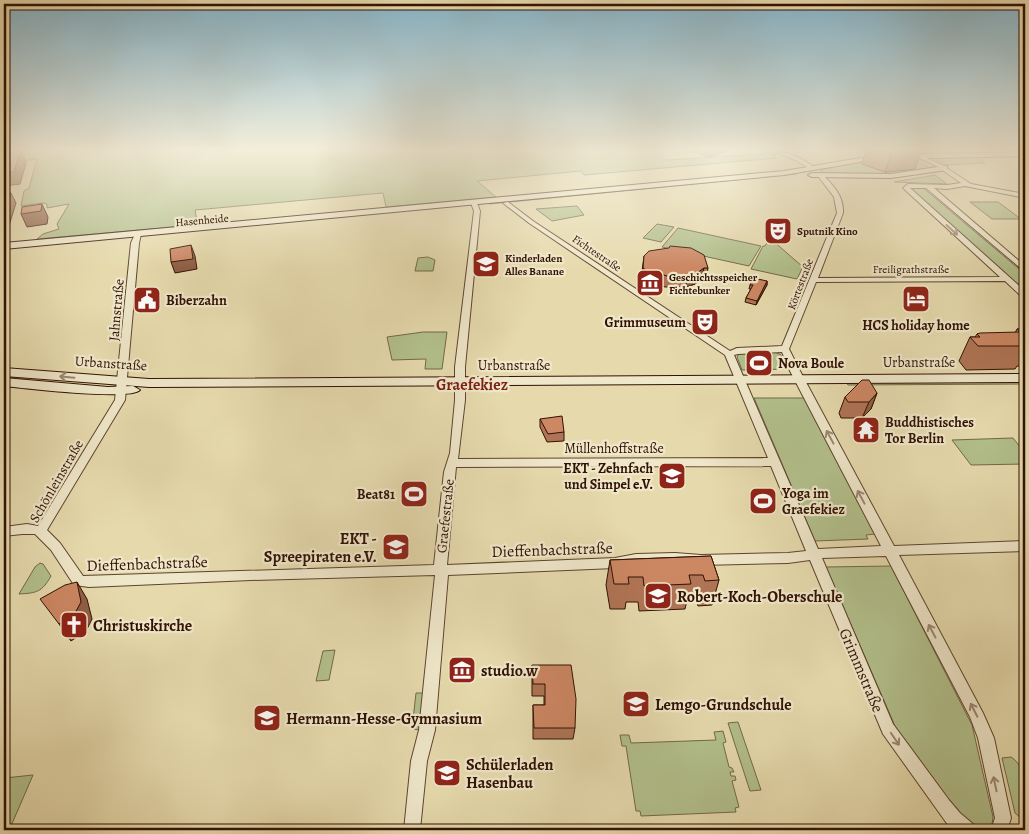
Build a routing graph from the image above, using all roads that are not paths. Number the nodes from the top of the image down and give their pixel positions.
1 (628, 190) edge
2 (639, 190) edge
3 (832, 190) edge
4 (908, 190) edge
5 (932, 190) edge
6 (968, 190) edge
7 (981, 190) edge
8 (996, 193) junction
9 (1025, 196) edge
10 (506, 203) junction
11 (475, 204) junction
12 (138, 236) junction
13 (110, 239) junction
14 (4, 246) edge
15 (4, 252) edge
16 (1025, 270) edge
17 (1008, 279) junction
18 (814, 280) junction
19 (1025, 295) edge
20 (785, 349) junction
21 (729, 354) junction
22 (4, 372) edge
23 (1025, 378) edge
24 (92, 379) junction
25 (4, 382) edge
26 (802, 383) junction
27 (742, 384) junction
28 (460, 385) junction
29 (123, 386) junction
30 (1025, 386) edge
31 (83, 389) junction
32 (776, 462) junction
33 (452, 464) junction
34 (4, 532) edge
35 (40, 532) junction
36 (1025, 546) edge
37 (890, 551) junction
38 (814, 555) junction
39 (441, 570) junction
40 (79, 581) joint
41 (412, 830) edge
42 (967, 830) edge
43 (999, 830) edge

1 - 11 main road, Hasenheide
2 - 10 main road, Hasenheide
3 - 18 street, Körtestraße
4 -> 17 street
5 - 16 street
6 - 8 street
7 - 8 street
8 - 9 street
10 - 11 main road, Hasenheide
10 - 21 street, Fichtestraße
11 - 12 main road, Hasenheide
11 - 28 street, Graefestraße
12 - 13 main road, Hasenheide
12 - 29 street, Jahnstraße
13 - 14 main road, Hasenheide
13 - 15 main road, Hasenheide
17 - 18 street, Freiligrathstraße
17 - 19 street
18 - 20 street, Körtestraße
20 - 21 street
20 - 26 street
21 - 27 street
24 -> 22 main road, Urbanstraße
23 - 26 main road, Urbanstraße
24 - 29 main road, Urbanstraße
24 - 31 main road
25 - 31 main road, Urbanstraße
26 - 27 main road, Urbanstraße
26 - 30 main road, Urbanstraße
37 -> 26 street
27 - 28 main road, Urbanstraße
27 - 32 street, Grimmstraße
28 - 29 main road, Urbanstraße
28 - 33 street, Graefestraße
29 - 31 main road, Urbanstraße
29 - 35 street, Schönleinstraße
32 - 33 street, Müllenhoffstraße
32 - 38 street, Grimmstraße
33 - 39 street, Graefestraße
34 - 35 street
35 - 40 street, Schönleinstraße
36 - 37 street, Dieffenbachstraße
37 - 38 street, Dieffenbachstraße
43 -> 37 street
38 - 39 street, Dieffenbachstraße
38 -> 42 street, Grimmstraße
39 - 40 street, Dieffenbachstraße
39 - 41 street, Graefestraße

